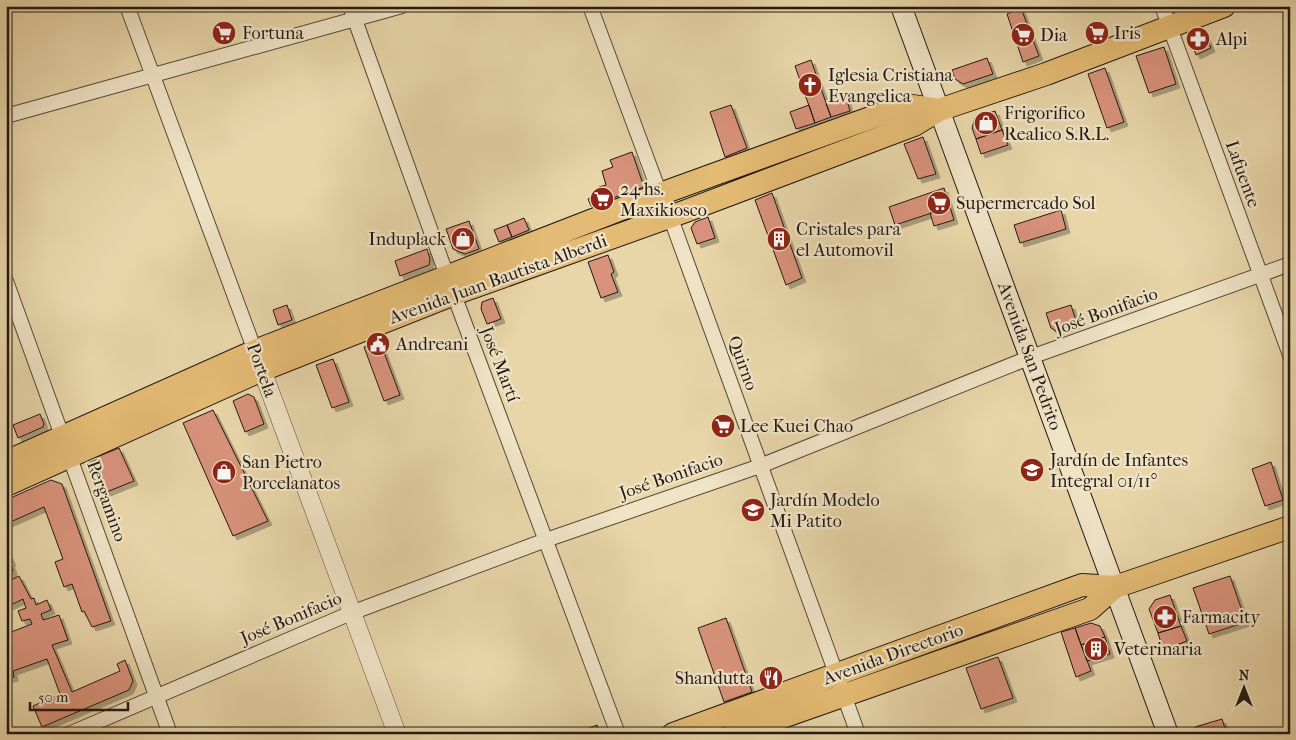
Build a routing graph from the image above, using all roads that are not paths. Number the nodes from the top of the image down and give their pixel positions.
1 (127, 6) edge
2 (350, 6) edge
3 (402, 6) edge
4 (590, 6) edge
5 (901, 6) edge
6 (1224, 6) edge
7 (1166, 16) edge
8 (355, 20) junction
9 (152, 74) junction
10 (939, 110) junction
11 (6, 116) edge
12 (660, 194) junction
13 (670, 216) junction
14 (1290, 264) edge
15 (1260, 276) junction
16 (6, 282) edge
17 (450, 285) junction
18 (1290, 355) edge
19 (1031, 357) junction
20 (258, 360) junction
21 (66, 446) junction
22 (6, 462) edge
23 (760, 466) junction
24 (6, 485) edge
25 (1290, 527) edge
26 (546, 540) junction
27 (1115, 587) junction
28 (351, 613) junction
29 (840, 684) junction
30 (157, 696) junction
31 (70, 734) edge
32 (170, 734) edge
33 (397, 734) edge
34 (618, 734) edge
35 (673, 734) edge
36 (734, 734) edge
37 (858, 734) edge
38 (1168, 734) edge

1 - 9 street, Portela
2 - 8 street, José Martí
3 - 8 street
4 - 12 street, Quirno
5 - 10 main road, Avenida San Pedrito
6 - 7 main road, Avenida Juan Bautista Alberdi
7 - 10 main road, Avenida Juan Bautista Alberdi
7 - 15 street, Lafuente
8 - 9 street
8 - 17 street, José Martí
9 - 11 street
9 - 20 street, Portela
10 - 12 main road, Avenida Juan Bautista Alberdi
10 - 13 main road, Avenida Juan Bautista Alberdi
10 - 19 main road, Avenida San Pedrito
12 - 13 street, Quirno
12 - 17 main road, Avenida Juan Bautista Alberdi
13 - 17 main road, Avenida Juan Bautista Alberdi
13 - 23 street, Quirno
14 - 15 street, José Bonifacio
15 - 18 street, Lafuente
15 - 19 street, José Bonifacio
16 - 21 street, Pergamino
17 - 20 main road, Avenida Juan Bautista Alberdi
17 - 26 street, José Martí
19 - 23 street, José Bonifacio
19 - 27 main road, Avenida San Pedrito
20 - 21 main road, Avenida Juan Bautista Alberdi
20 - 28 street, Portela
21 - 22 main road, Avenida Juan Bautista Alberdi
21 - 24 main road, Avenida Juan Bautista Alberdi
21 - 30 street, Pergamino
23 - 26 street, José Bonifacio
23 - 29 street, Quirno
25 - 27 main road, Avenida Directorio
26 - 28 street, José Bonifacio
26 - 34 street, José Martí
27 - 29 main road, Avenida Directorio
27 - 38 main road, Avenida San Pedrito
28 - 30 street, José Bonifacio
28 - 33 street, Portela
29 - 35 main road, Avenida Directorio
29 - 36 main road, Avenida Directorio
29 - 37 street, Quirno
30 - 31 street, José Bonifacio
30 - 32 street, Pergamino

